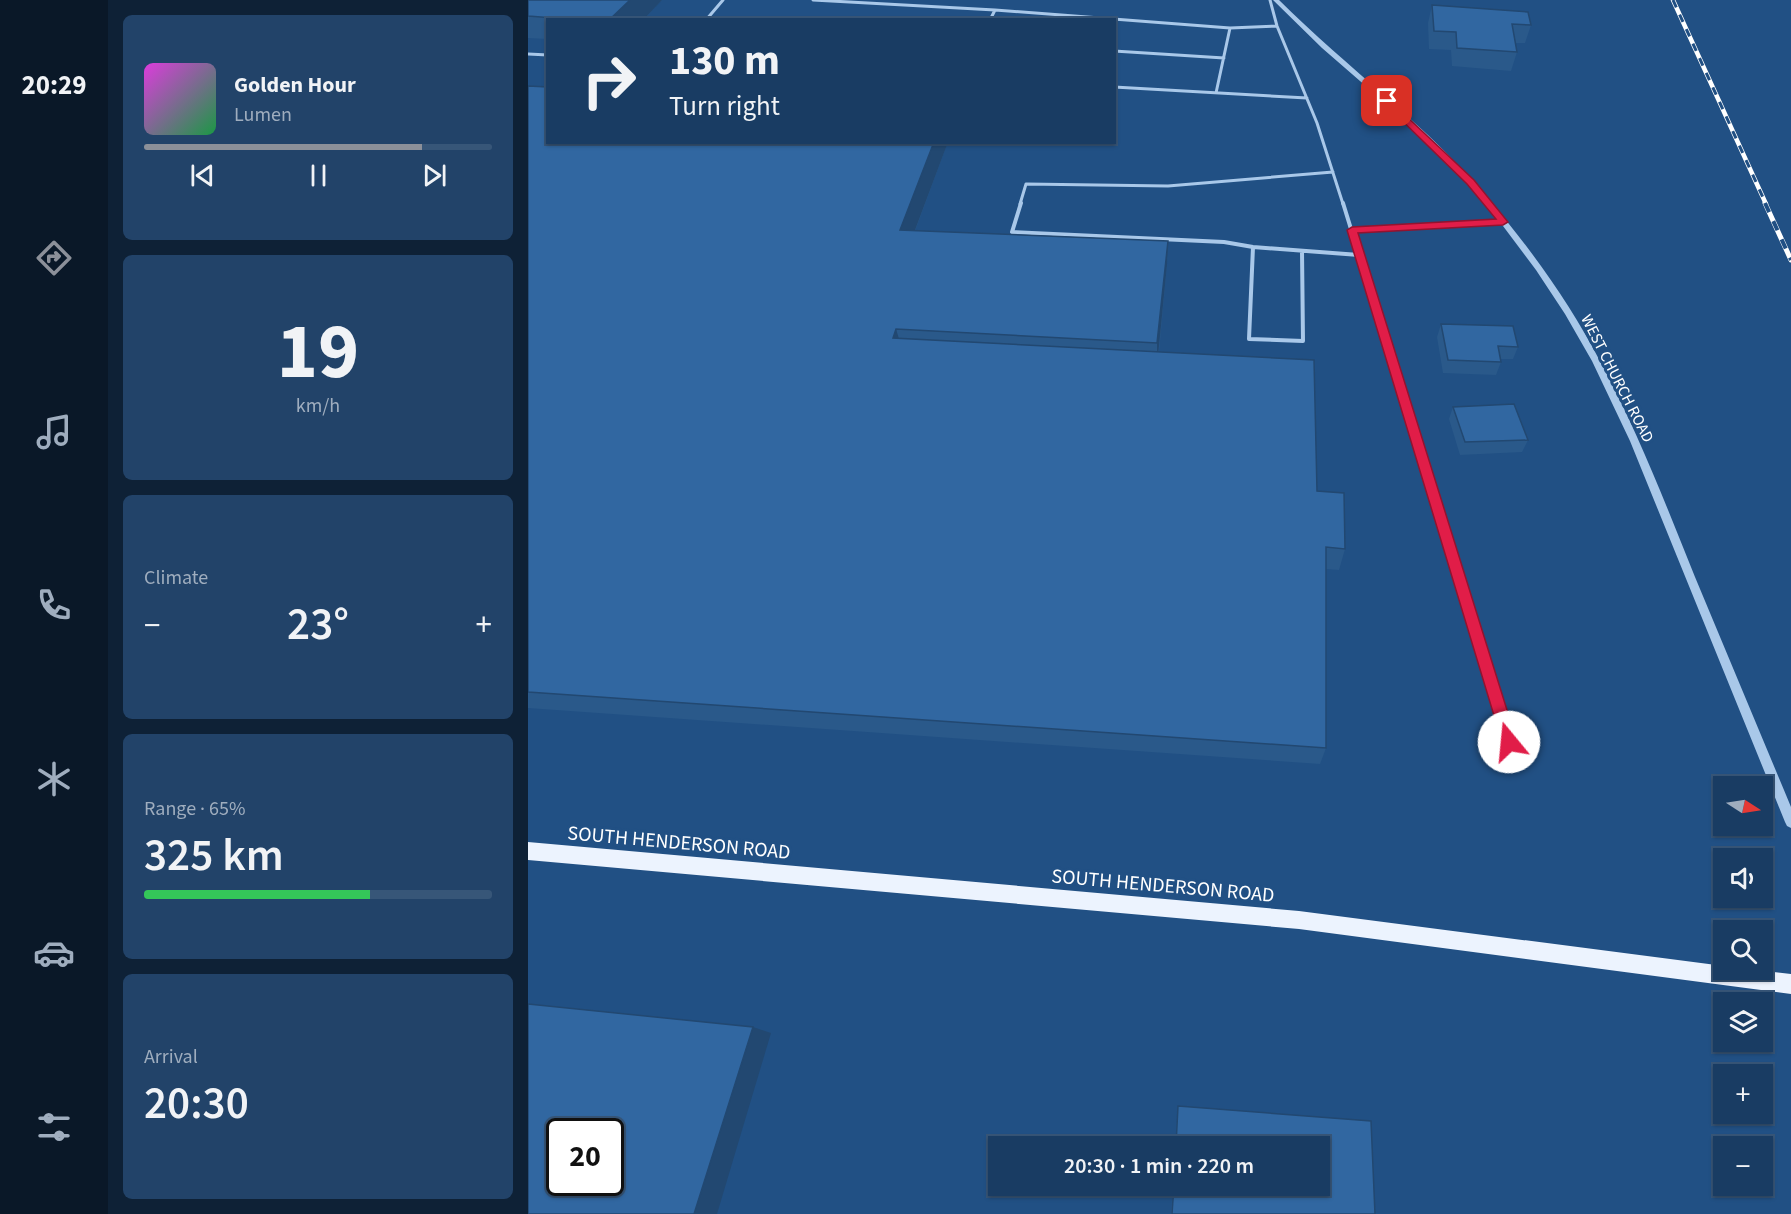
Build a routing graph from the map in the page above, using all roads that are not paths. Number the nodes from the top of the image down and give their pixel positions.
1 (723, 0) edge
2 (813, 0) edge
3 (1270, 0) edge
4 (1276, 0) edge
5 (995, 10) junction
6 (708, 18) edge
7 (991, 18) edge
8 (1099, 18) edge
9 (1116, 19) edge
10 (1277, 26) junction
11 (1230, 28) junction
12 (1116, 51) edge
13 (528, 54) edge
14 (546, 55) edge
15 (1224, 58) junction
16 (1116, 87) edge
17 (1216, 93) junction
18 (1307, 98) junction
19 (1333, 172) junction
20 (1503, 222) junction
21 (1352, 230) junction
22 (1253, 247) junction
23 (1302, 251) junction
24 (1359, 255) junction
25 (1509, 742) dead end
26 (1791, 822) edge
27 (528, 851) edge
28 (1791, 984) edge

1 - 6 lane
2 - 5 lane
3 - 10 lane
4 - 20 street, WEST CHURCH ROAD
5 - 7 lane
5 - 8 lane
9 - 11 lane
10 - 11 lane
10 - 18 lane
11 - 15 lane
12 - 15 lane
13 - 14 lane
15 - 17 lane
16 - 17 lane
17 - 18 lane
18 - 19 lane
19 - 21 lane
19 - 22 lane
20 - 21 lane
20 - 26 street, WEST CHURCH ROAD
21 - 24 lane
22 - 23 lane
22 - 23 lane
23 - 24 lane
24 - 25 lane
27 - 28 main road, SOUTH HENDERSON ROAD

